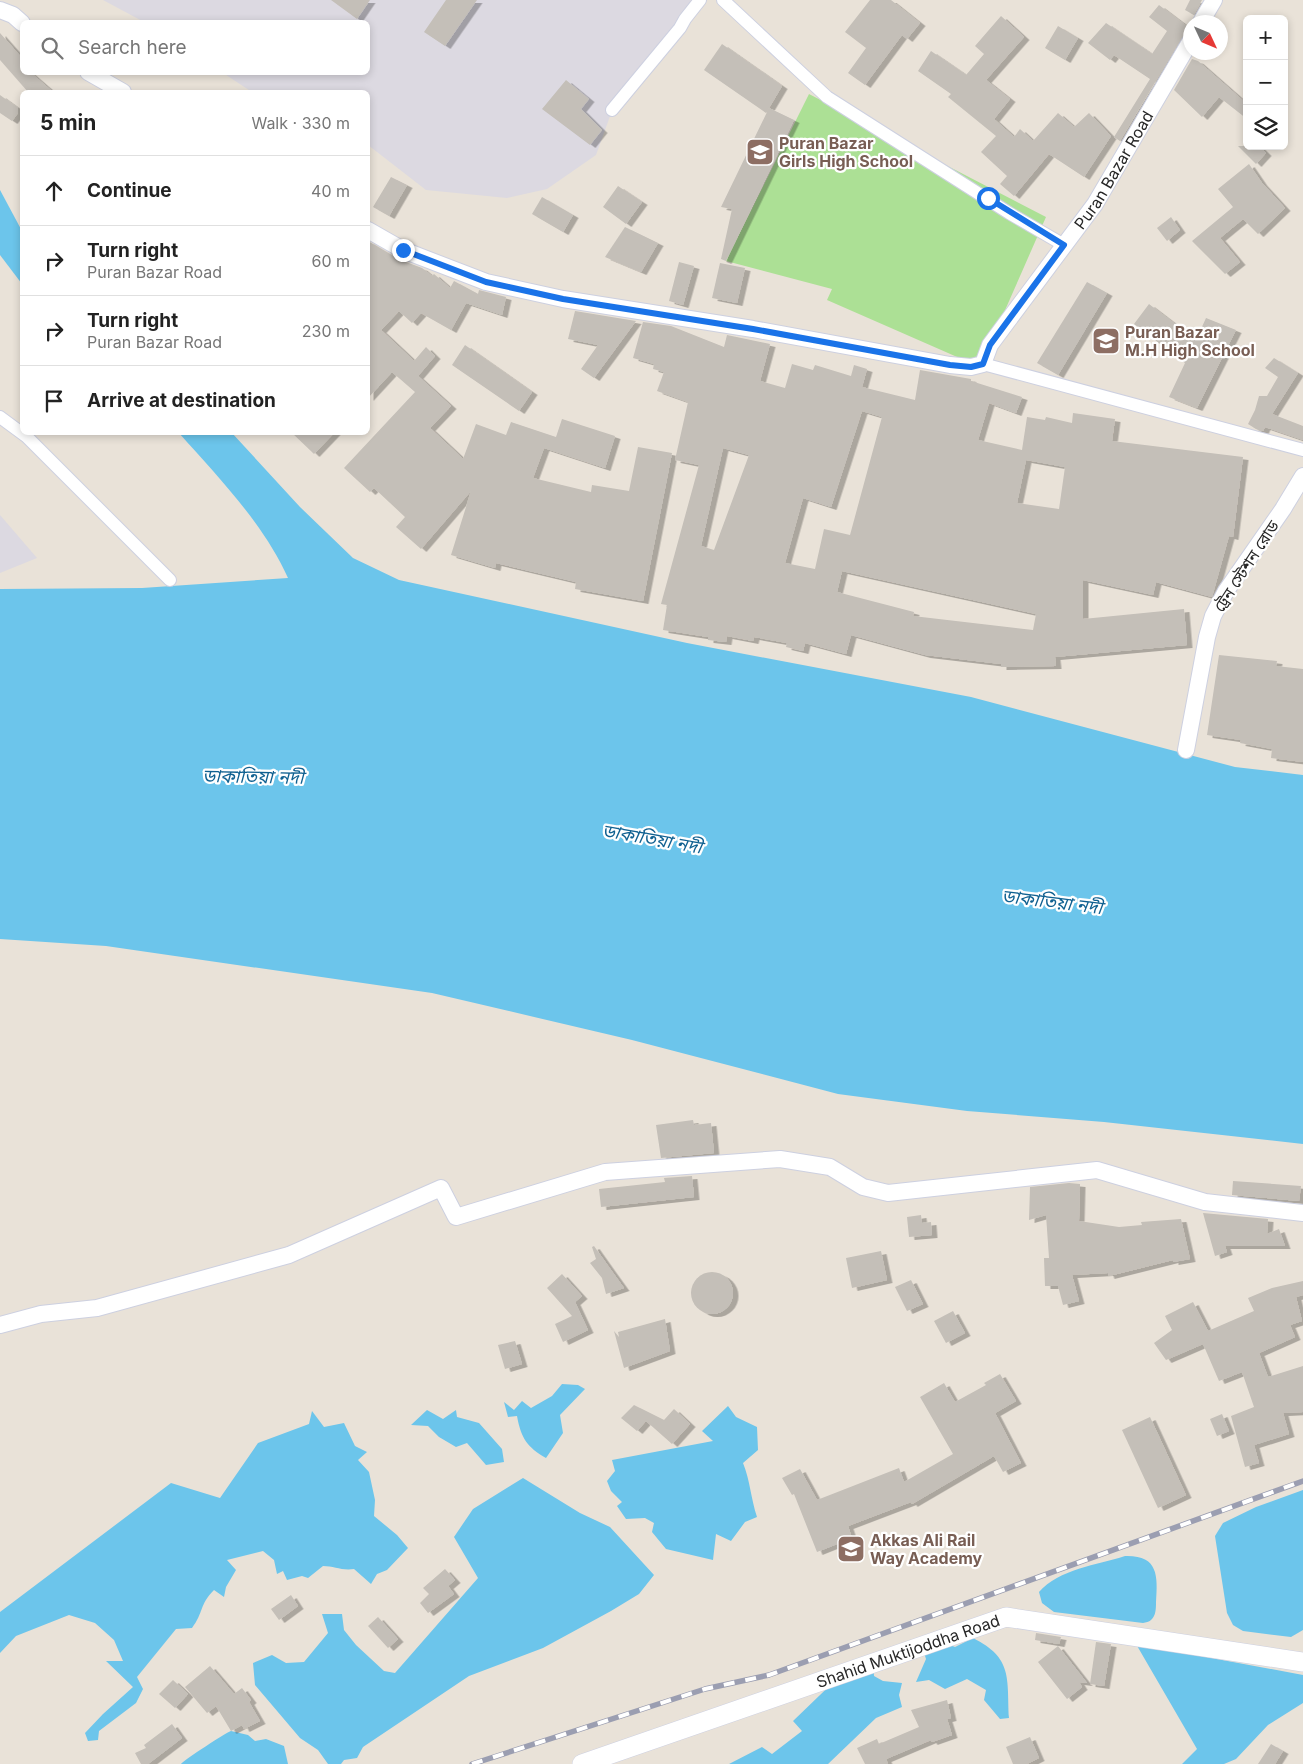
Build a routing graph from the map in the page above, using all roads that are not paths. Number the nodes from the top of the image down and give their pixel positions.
1 (700, 0) edge
2 (723, 0) edge
3 (1214, 0) edge
4 (0, 10) edge
5 (1205, 15) edge
6 (20, 21) edge
7 (1183, 54) edge
8 (93, 75) edge
9 (120, 90) edge
10 (612, 110) dead end
11 (370, 231) edge
12 (1064, 245) junction
13 (983, 364) junction
14 (0, 418) edge
15 (20, 432) edge
16 (24, 435) edge
17 (1303, 450) edge
18 (1303, 476) edge
19 (170, 580) dead end
20 (1186, 750) dead end
21 (1303, 1212) edge
22 (0, 1325) edge
23 (1303, 1662) edge
24 (582, 1764) edge

1 - 10 street
2 - 12 street
3 - 5 street
4 - 6 street
7 - 12 street, Puran Bazar Road
8 - 9 street
11 - 13 street
12 - 13 street, Puran Bazar Road
13 - 17 street
14 - 15 street
16 - 19 street
18 - 20 street, ট্রেন স্টেশন রোড
21 - 22 street
23 - 24 main road, Shahid Muktijoddha Road

